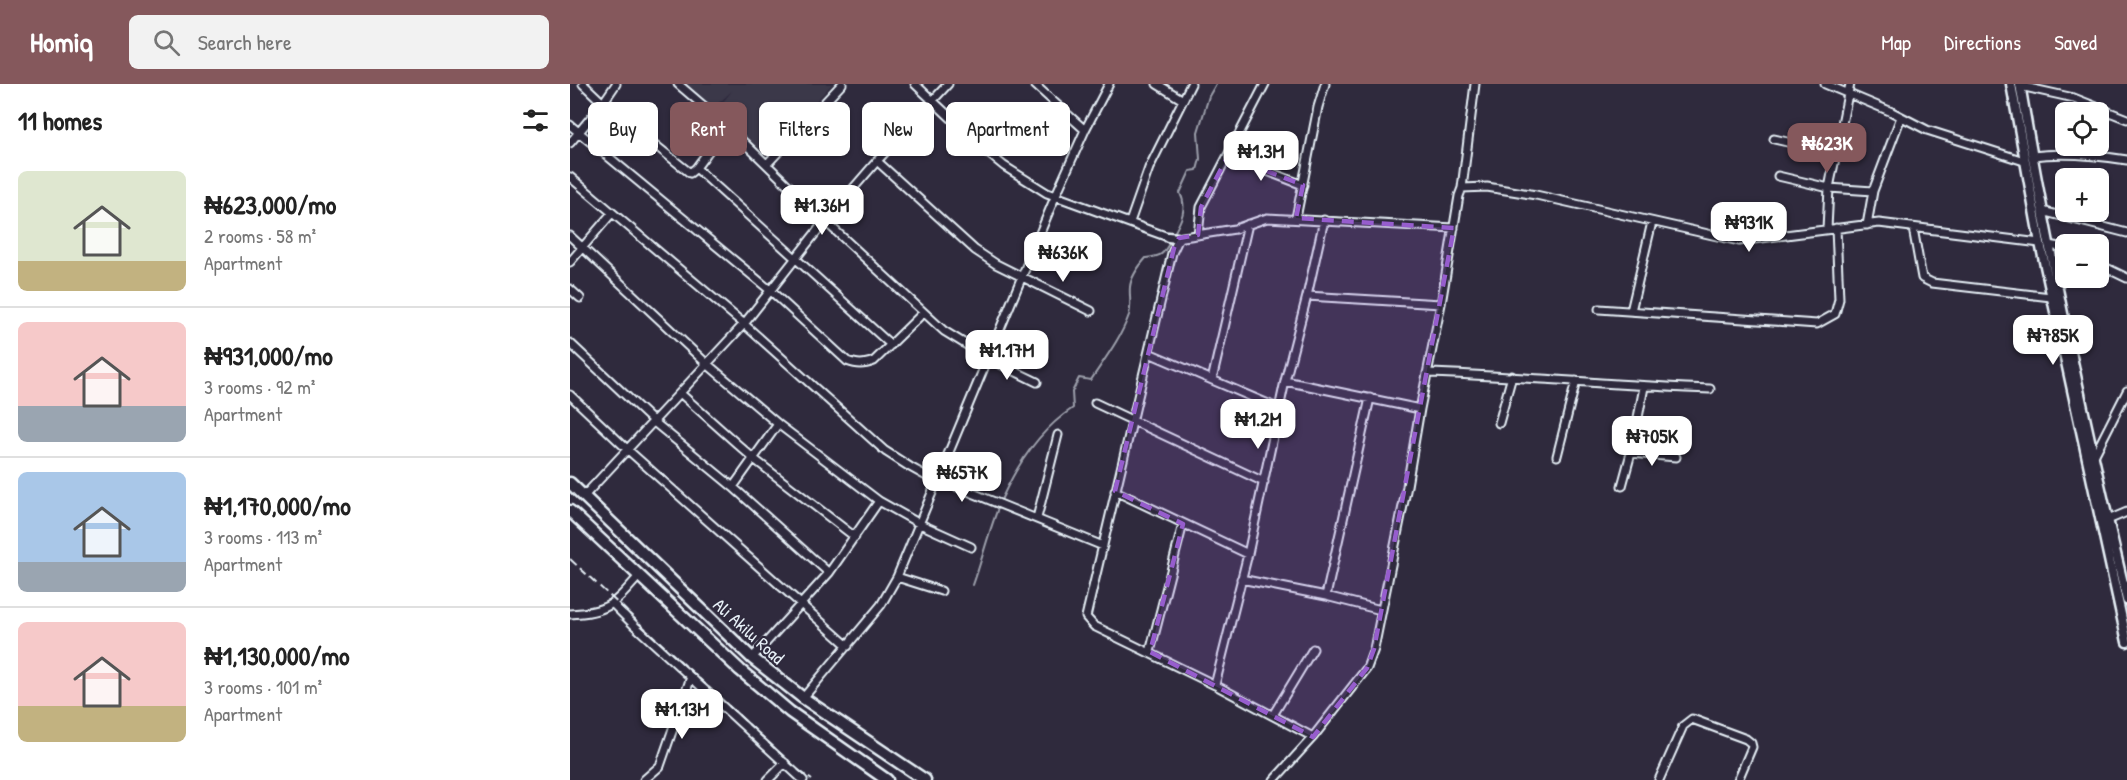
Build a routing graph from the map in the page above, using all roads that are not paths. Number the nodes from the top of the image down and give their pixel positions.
1 (583, 84) edge
2 (616, 84) edge
3 (678, 84) edge
4 (842, 84) edge
5 (915, 84) edge
6 (948, 84) edge
7 (1034, 84) edge
8 (1109, 84) edge
9 (1157, 84) edge
10 (1191, 84) edge
11 (1264, 84) edge
12 (1475, 84) edge
13 (1825, 84) edge
14 (1850, 84) edge
15 (1323, 85) edge
16 (2017, 85) edge
17 (1848, 95) junction
18 (1183, 100) junction
19 (932, 101) junction
20 (602, 102) edge
21 (604, 102) edge
22 (699, 102) edge
23 (1900, 117) junction
24 (2127, 120) edge
25 (588, 122) edge
26 (570, 125) edge
27 (1085, 130) junction
28 (579, 133) junction
29 (1774, 139) dead end
30 (570, 143) edge
31 (747, 145) edge
32 (658, 147) edge
33 (1836, 153) junction
34 (705, 156) edge
35 (1228, 156) junction
36 (2028, 159) junction
37 (877, 160) junction
38 (2127, 160) edge
39 (767, 164) junction
40 (696, 168) junction
41 (1778, 176) dead end
42 (570, 177) edge
43 (1303, 185) junction
44 (1462, 188) junction
45 (1829, 188) junction
46 (1873, 191) junction
47 (1055, 197) junction
48 (2042, 211) junction
49 (612, 213) junction
50 (1296, 219) junction
51 (1323, 220) junction
52 (825, 221) junction
53 (1130, 222) junction
54 (1652, 222) junction
55 (1248, 224) junction
56 (1867, 225) junction
57 (1454, 228) junction
58 (1836, 228) junction
59 (1913, 228) junction
60 (1827, 229) junction
61 (2127, 233) edge
62 (1198, 235) junction
63 (570, 236) edge
64 (1175, 238) junction
65 (2040, 243) junction
66 (2049, 245) junction
67 (2055, 246) edge
68 (582, 248) junction
69 (796, 259) junction
70 (570, 262) edge
71 (2109, 269) edge
72 (1023, 277) junction
73 (2127, 278) edge
74 (570, 289) edge
75 (771, 291) junction
76 (1307, 296) junction
77 (2051, 297) junction
78 (580, 298) dead end
79 (1441, 304) junction
80 (1599, 309) dead end
81 (1091, 311) dead end
82 (1631, 311) junction
83 (923, 313) junction
84 (744, 324) junction
85 (570, 343) edge
86 (891, 345) junction
87 (1149, 352) junction
88 (988, 358) junction
89 (706, 363) junction
90 (1427, 373) junction
91 (1512, 376) junction
92 (1212, 380) junction
93 (1037, 381) dead end
94 (1285, 381) junction
95 (1576, 381) junction
96 (1644, 387) junction
97 (1710, 390) dead end
98 (2127, 391) edge
99 (680, 393) junction
100 (570, 395) edge
101 (1370, 398) junction
102 (1095, 403) dead end
103 (1280, 409) junction
104 (1420, 409) junction
105 (1132, 420) junction
106 (654, 422) junction
107 (1499, 423) dead end
108 (778, 424) junction
109 (1058, 435) dead end
110 (628, 450) junction
111 (1631, 453) junction
112 (1557, 456) dead end
113 (2094, 456) junction
114 (1676, 457) dead end
115 (754, 459) junction
116 (938, 481) junction
117 (1264, 482) junction
118 (570, 483) edge
119 (1622, 486) dead end
120 (733, 487) junction
121 (1115, 491) junction
122 (584, 496) junction
123 (879, 501) junction
124 (570, 511) edge
125 (2127, 512) edge
126 (1037, 518) junction
127 (2108, 520) junction
128 (920, 524) junction
129 (1183, 524) junction
130 (855, 537) junction
131 (1103, 546) junction
132 (971, 547) dead end
133 (1248, 554) junction
134 (829, 573) junction
135 (639, 576) junction
136 (897, 577) junction
137 (1241, 579) junction
138 (941, 591) dead end
139 (1326, 596) junction
140 (2127, 600) edge
141 (613, 604) junction
142 (801, 605) junction
143 (1381, 610) junction
144 (570, 614) edge
145 (2127, 642) edge
146 (848, 646) junction
147 (1313, 649) dead end
148 (1150, 652) junction
149 (752, 658) junction
150 (691, 677) junction
151 (1215, 685) junction
152 (803, 698) junction
153 (1273, 715) junction
154 (1313, 736) junction
155 (785, 764) junction
156 (644, 780) edge
157 (768, 780) edge
158 (803, 780) edge
159 (887, 780) edge
160 (925, 780) edge
161 (1274, 780) edge
162 (1659, 780) edge
163 (1738, 780) edge

1 - 20 street
2 - 21 street
3 - 22 street
4 - 39 street
5 - 19 street
6 - 19 street
7 - 27 street
8 - 27 street
9 - 18 street
10 - 18 street
11 - 35 street
12 - 44 street
13 - 17 street
14 - 17 street
15 - 43 street
16 - 24 street
16 - 36 street
17 - 23 street
17 - 33 street
18 - 53 street
19 - 37 street
19 - 47 street
23 - 36 street
23 - 46 street
25 - 28 street
26 - 28 street
27 - 47 street
28 - 30 street
28 - 75 street
29 - 33 street
31 - 39 street
32 - 40 street
33 - 45 street
34 - 40 street
35 - 43 street
35 - 62 street
36 - 38 street
36 - 48 street
36 - 65 street
37 - 52 street
37 - 72 street
39 - 52 street
40 - 69 street
41 - 45 street
42 - 49 street
43 - 50 street
44 - 54 street
44 - 57 street
45 - 46 street
45 - 60 street
46 - 56 street
47 - 53 street
47 - 72 street
48 - 61 street
48 - 66 street
49 - 68 street
49 - 84 street
50 - 51 street
50 - 55 street
51 - 57 street
51 - 76 street
52 - 69 street
52 - 83 street
53 - 64 street
54 - 60 street
54 - 82 street
55 - 62 street
55 - 92 street
56 - 58 street
56 - 59 street
57 - 79 street
58 - 60 street
58 - 82 street
59 - 65 street
59 - 77 street
62 - 64 street
63 - 68 street
64 - 87 street
65 - 77 street
66 - 67 street
66 - 113 street
68 - 70 street
68 - 89 street
69 - 75 street
69 - 86 street
71 - 73 street
72 - 81 street
72 - 88 street
74 - 78 street
75 - 84 street
75 - 86 street
76 - 79 street
76 - 94 street
77 - 145 street
79 - 90 street
80 - 82 street
83 - 86 street
83 - 88 street
84 - 89 street
84 - 116 street
85 - 106 street
87 - 92 street
87 - 105 street
88 - 93 street
88 - 116 street
89 - 99 street
89 - 108 street
90 - 91 street
90 - 104 street
91 - 95 street
91 - 107 street
92 - 103 street
94 - 101 street
94 - 103 street
95 - 96 street
95 - 112 street
96 - 97 street
96 - 111 street
98 - 113 street
99 - 106 street
99 - 115 street
100 - 110 street
101 - 104 street
101 - 139 street
102 - 105 street
103 - 117 street
104 - 143 street
105 - 117 street
105 - 121 street
106 - 110 street
106 - 120 street
108 - 115 street
108 - 123 street
109 - 126 street
110 - 122 street
110 - 142 street
111 - 114 street
111 - 119 street
113 - 127 street
115 - 120 street
115 - 130 street
116 - 126 street
116 - 128 street
117 - 133 street
118 - 122 main road, Ali Akilu Road
120 - 134 street
121 - 129 street
121 - 131 street
122 - 149 main road, Ali Akilu Road
123 - 128 street
123 - 130 street
124 - 135 main road, Ali Akilu Road
125 - 127 street
126 - 131 street
127 - 140 street
128 - 132 street
128 - 136 street
129 - 133 street
129 - 148 street
130 - 134 street
131 - 148 street
133 - 137 street
134 - 142 street
135 - 141 street
135 - 159 main road, Ali Akilu Road
136 - 138 street
136 - 146 street
137 - 139 street
137 - 151 street
139 - 143 street
141 - 144 street
141 - 150 street
142 - 146 street
142 - 149 street
143 - 154 street
146 - 152 street
147 - 153 street
148 - 151 street
149 - 152 main road, Ali Akilu Road
150 - 155 street
150 - 156 street
151 - 153 street
152 - 160 main road, Ali Akilu Road
153 - 154 street
154 - 161 street
155 - 157 street
155 - 158 street
162 - 163 street

